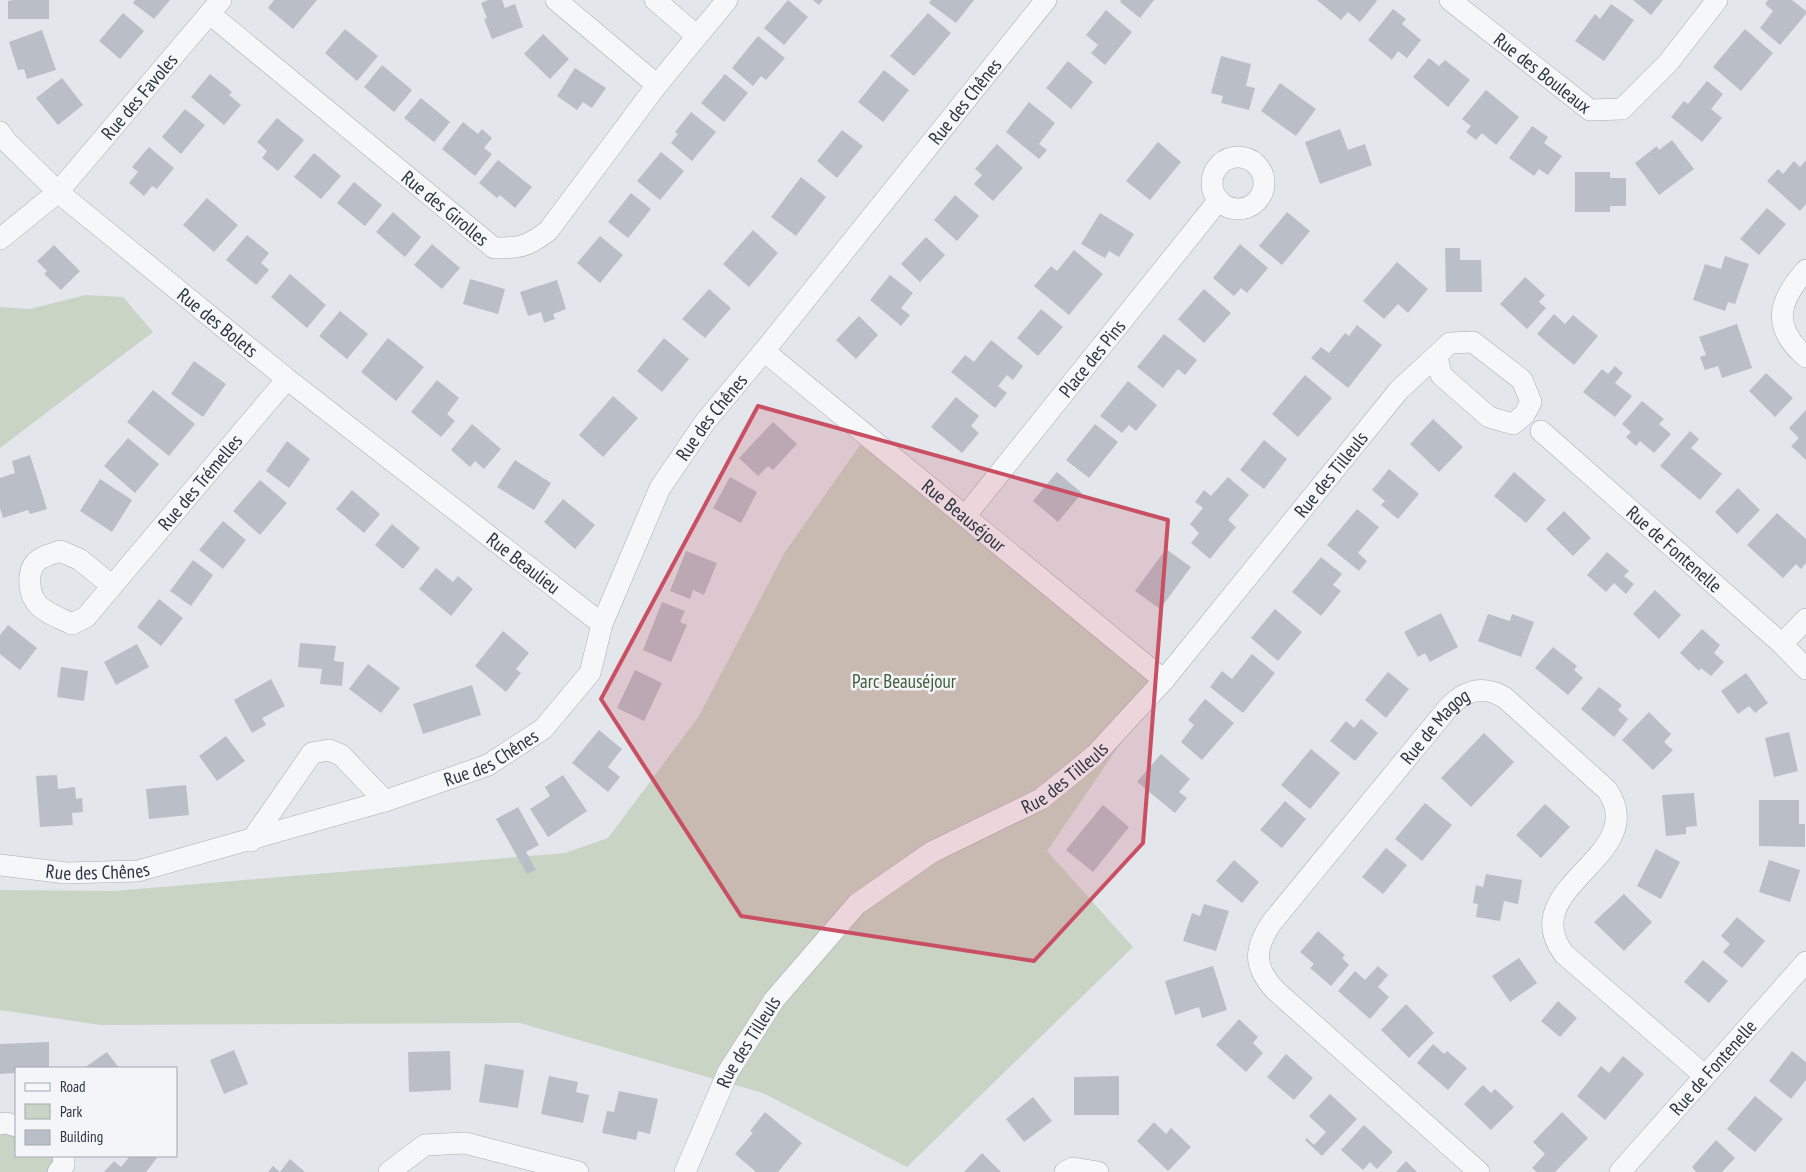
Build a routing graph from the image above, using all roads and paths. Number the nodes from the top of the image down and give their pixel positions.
1 (556, 0) edge
2 (655, 0) edge
3 (727, 0) edge
4 (1046, 0) edge
5 (1450, 0) edge
6 (1718, 0) edge
7 (215, 7) edge
8 (696, 35) junction
9 (657, 85) junction
10 (0, 132) edge
11 (58, 192) junction
12 (1219, 200) dead end
13 (0, 239) edge
14 (1806, 270) edge
15 (764, 352) junction
16 (1437, 356) dead end
17 (1806, 357) edge
18 (287, 379) junction
19 (1541, 431) dead end
20 (445, 502) joint
21 (966, 515) junction
22 (111, 585) dead end
23 (1806, 619) edge
24 (602, 624) junction
25 (1782, 644) junction
26 (1806, 668) edge
27 (1164, 680) junction
28 (384, 801) junction
29 (251, 841) junction
30 (0, 866) edge
31 (1806, 962) edge
32 (1705, 1076) junction
33 (0, 1124) edge
34 (15, 1126) edge
35 (63, 1157) edge
36 (58, 1172) edge
37 (389, 1172) edge
38 (578, 1172) edge
39 (685, 1172) edge
40 (1065, 1172) edge
41 (1098, 1172) edge
42 (1479, 1172) edge
43 (1620, 1172) edge

1 - 9 street
2 - 8 street
3 - 8 street, Rue des Girolles
4 - 15 street, Rue des Chênes
5 - 6 street, Rue des Bouleaux
7 - 9 street, Rue des Girolles
7 - 11 street, Rue des Favoles
8 - 9 street, Rue des Girolles
10 - 11 street, Rue des Bolets
11 - 13 street, Rue des Favoles
11 - 18 street, Rue des Bolets
12 - 21 street, Place des Pins
14 - 17 street
15 - 21 street, Rue Beauséjour
15 - 24 street, Rue des Chênes
16 - 27 street, Rue des Tilleuls
18 - 20 street, Rue des Bolets
18 - 22 street, Rue des Trémelles
19 - 25 street, Rue de Fontenelle
20 - 24 street, Rue Beaulieu
21 - 27 street, Rue Beauséjour
23 - 25 street
24 - 28 street, Rue des Chênes
25 - 26 street, Rue de Fontenelle
27 - 39 street, Rue des Tilleuls
28 - 29 street, Rue des Chênes
28 - 29 street
29 - 30 street, Rue des Chênes
31 - 32 street, Rue de Fontenelle
32 - 42 street, Rue de Magog
32 - 43 street, Rue de Fontenelle
33 - 34 street
35 - 36 street
37 - 38 street
40 - 41 street

